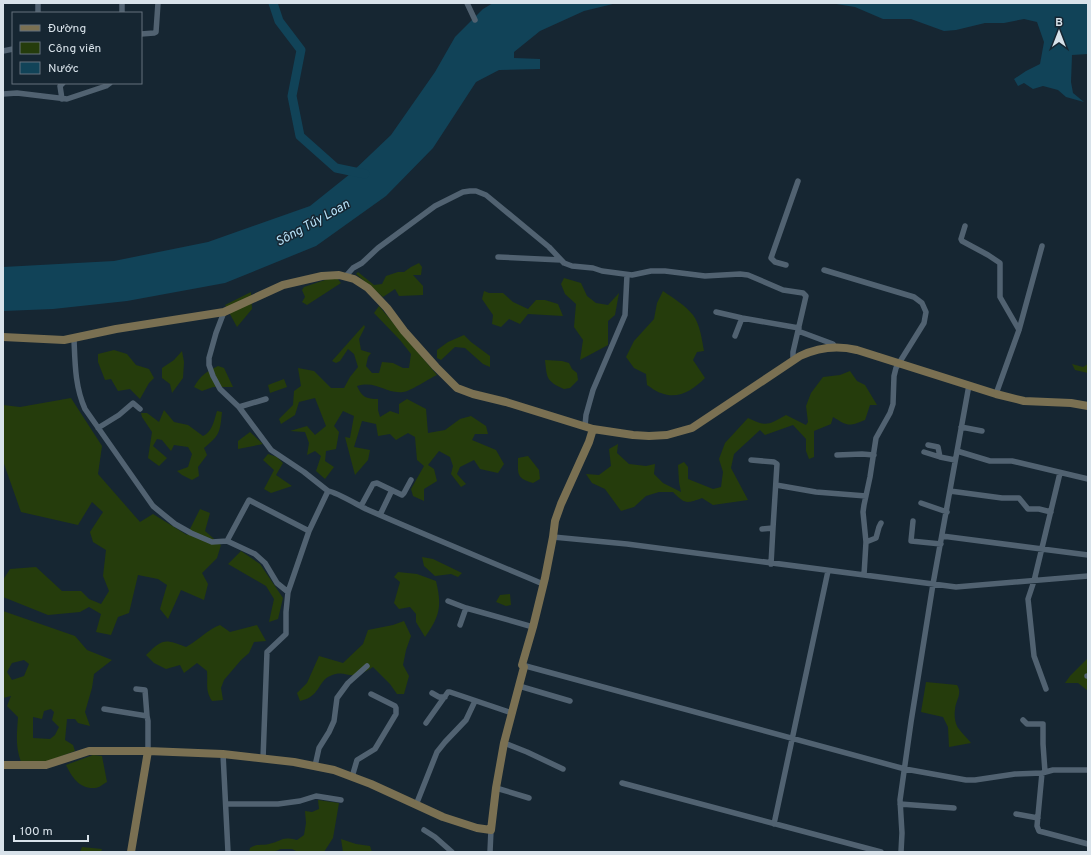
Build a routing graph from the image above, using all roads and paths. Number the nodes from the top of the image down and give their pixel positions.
1 (158, 3) edge
2 (467, 3) edge
3 (475, 20) dead end
4 (142, 34) edge
5 (62, 84) edge
6 (109, 84) edge
7 (3, 94) edge
8 (62, 99) junction
9 (798, 181) dead end
10 (965, 226) dead end
11 (1042, 246) dead end
12 (498, 257) dead end
13 (561, 260) junction
14 (786, 265) dead end
15 (824, 270) dead end
16 (627, 275) junction
17 (345, 276) junction
18 (224, 312) junction
19 (716, 312) dead end
20 (742, 318) junction
21 (798, 329) junction
22 (1019, 330) junction
23 (735, 336) dead end
24 (3, 337) edge
25 (74, 339) junction
26 (835, 347) junction
27 (795, 360) junction
28 (900, 363) junction
29 (969, 385) junction
30 (996, 394) junction
31 (266, 399) dead end
32 (1088, 406) edge
33 (239, 407) junction
34 (140, 409) dead end
35 (585, 426) junction
36 (961, 427) junction
37 (98, 428) junction
38 (593, 429) junction
39 (982, 431) dead end
40 (928, 445) dead end
41 (957, 451) junction
42 (924, 452) dead end
43 (837, 455) dead end
44 (874, 455) junction
45 (940, 457) junction
46 (751, 460) dead end
47 (955, 460) junction
48 (1060, 473) junction
49 (1088, 479) edge
50 (411, 480) dead end
51 (776, 485) junction
52 (392, 490) junction
53 (328, 491) junction
54 (950, 491) junction
55 (866, 496) junction
56 (921, 503) dead end
57 (361, 506) junction
58 (947, 512) junction
59 (1051, 512) junction
60 (380, 515) junction
61 (914, 521) dead end
62 (881, 524) dead end
63 (773, 528) junction
64 (762, 529) dead end
65 (309, 531) junction
66 (942, 536) junction
67 (553, 537) junction
68 (227, 542) junction
69 (866, 542) junction
70 (941, 544) junction
71 (1041, 549) junction
72 (1088, 555) edge
73 (772, 564) junction
74 (828, 571) junction
75 (864, 575) junction
76 (1088, 576) edge
77 (1034, 581) junction
78 (543, 584) junction
79 (933, 584) junction
80 (288, 592) junction
81 (448, 601) dead end
82 (466, 608) junction
83 (460, 625) dead end
84 (533, 627) junction
85 (522, 664) junction
86 (367, 666) dead end
87 (519, 686) junction
88 (136, 689) dead end
89 (1046, 689) dead end
90 (432, 693) dead end
91 (371, 694) dead end
92 (445, 697) junction
93 (475, 701) junction
94 (570, 701) dead end
95 (104, 709) dead end
96 (512, 714) junction
97 (147, 716) junction
98 (1023, 720) dead end
99 (426, 723) dead end
100 (792, 738) junction
101 (504, 743) junction
102 (148, 751) junction
103 (223, 754) junction
104 (263, 759) junction
105 (3, 765) edge
106 (315, 766) junction
107 (564, 769) dead end
108 (905, 769) junction
109 (1088, 770) edge
110 (1044, 773) junction
111 (352, 777) junction
112 (622, 783) dead end
113 (496, 788) junction
114 (529, 798) dead end
115 (341, 800) dead end
116 (227, 804) junction
117 (900, 804) junction
118 (416, 805) junction
119 (954, 808) dead end
120 (1016, 814) dead end
121 (1038, 818) junction
122 (774, 824) junction
123 (424, 830) dead end
124 (491, 830) junction
125 (1088, 844) edge
126 (130, 852) edge
127 (228, 852) edge
128 (452, 852) edge
129 (490, 852) edge
130 (881, 852) edge
131 (901, 852) edge

1 - 4 street
2 - 3 street
5 - 8 street
6 - 8 street
7 - 8 street
9 - 14 street
10 - 22 street
11 - 22 street
12 - 13 street
13 - 16 street
13 - 17 street
15 - 28 street
16 - 21 street
16 - 35 street
17 - 18 street
17 - 35 street
18 - 25 street
18 - 33 street
19 - 20 street
20 - 21 street
20 - 23 street
21 - 26 street
21 - 27 street
22 - 30 street
24 - 25 street
25 - 37 street
26 - 27 street
26 - 28 street
27 - 38 street
28 - 29 street
28 - 44 street
29 - 30 street
29 - 36 street
30 - 32 street
31 - 33 street
33 - 53 street
34 - 37 street
35 - 38 street
36 - 39 street
36 - 41 street
37 - 68 street
38 - 67 street
40 - 45 street
41 - 47 street
41 - 48 street
42 - 45 street
43 - 44 street
44 - 55 street
45 - 47 street
46 - 51 street
47 - 54 street
48 - 49 street
48 - 59 street
50 - 52 street
51 - 55 street
51 - 63 street
52 - 57 street
52 - 60 street
53 - 57 street
53 - 65 street
54 - 58 street
54 - 59 street
55 - 69 street
56 - 58 street
57 - 60 street
58 - 66 street
59 - 71 street
60 - 78 street
61 - 70 street
62 - 69 street
63 - 64 street
63 - 73 street
65 - 68 street
65 - 80 street
66 - 70 street
66 - 71 street
67 - 73 street
67 - 78 street
68 - 80 street
69 - 75 street
70 - 79 street
71 - 72 street
71 - 77 street
73 - 74 street
74 - 75 street
74 - 100 street
75 - 79 street
76 - 77 street
77 - 79 street
77 - 89 street
78 - 84 street
79 - 108 street
80 - 104 street
81 - 82 street
82 - 83 street
82 - 84 street
84 - 85 street
85 - 87 street
85 - 100 street
86 - 106 street
87 - 94 street
87 - 96 street
88 - 97 street
90 - 92 street
91 - 111 street
92 - 93 street
92 - 99 street
93 - 96 street
93 - 118 street
95 - 97 street
96 - 101 street
97 - 102 street
98 - 110 street
100 - 108 street
100 - 122 street
101 - 107 street
101 - 113 street
102 - 103 street
102 - 105 street
102 - 126 street
103 - 104 street
103 - 116 street
104 - 106 street
106 - 111 street
108 - 110 street
108 - 117 street
109 - 110 street
110 - 121 street
111 - 118 street
112 - 122 street
113 - 114 street
113 - 124 street
115 - 116 street
116 - 127 street
117 - 119 street
117 - 131 street
118 - 124 street
120 - 121 street
121 - 125 street
122 - 130 street
123 - 128 street
124 - 129 street

